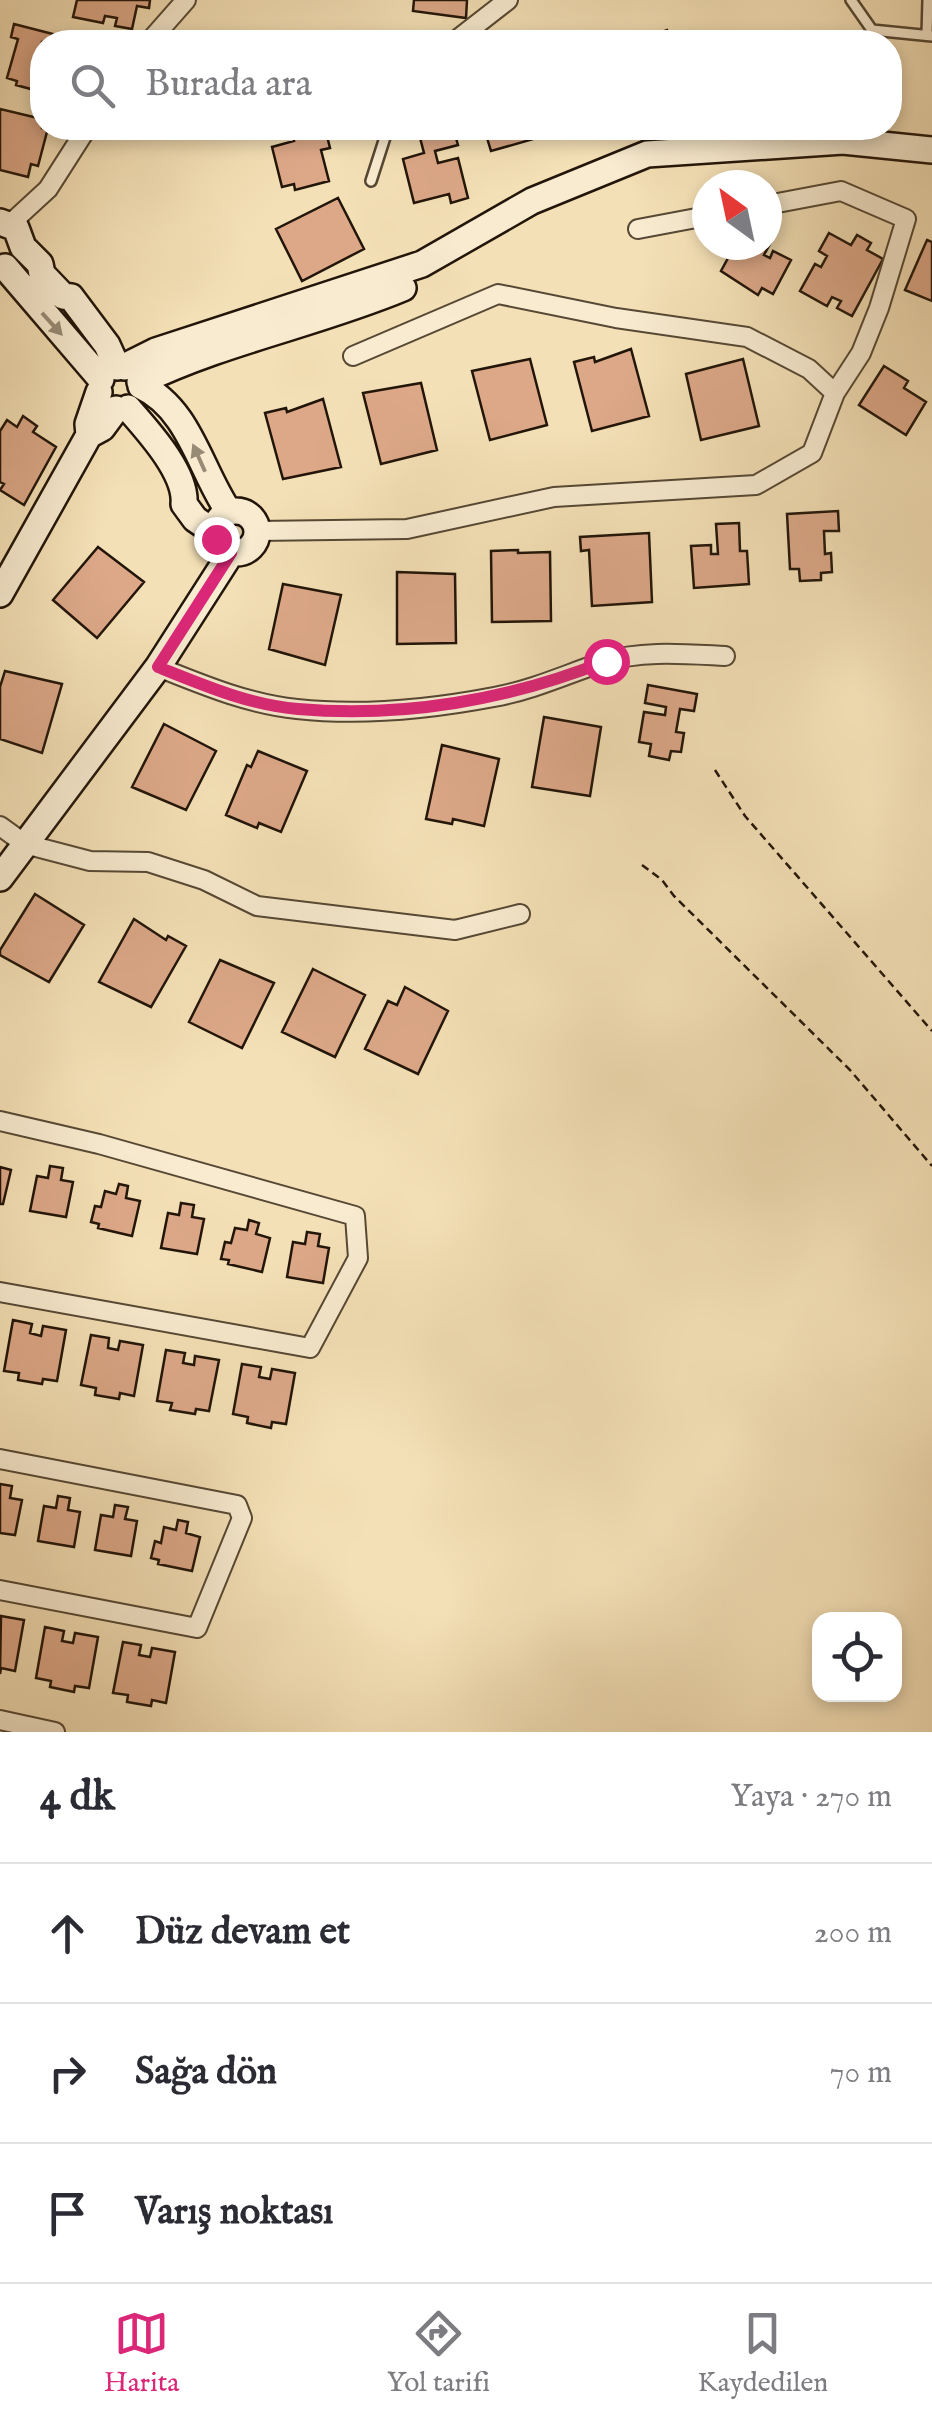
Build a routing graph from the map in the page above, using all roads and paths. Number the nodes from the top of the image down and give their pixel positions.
1 (186, 0) edge
2 (508, 0) edge
3 (851, 0) edge
4 (928, 0) edge
5 (160, 30) edge
6 (469, 30) edge
7 (872, 30) edge
8 (902, 33) edge
9 (930, 35) edge
10 (80, 140) edge
11 (384, 140) edge
12 (932, 150) edge
13 (932, 165) edge
14 (371, 181) dead end
15 (782, 202) edge
16 (692, 219) edge
17 (5, 222) edge
18 (638, 229) dead end
19 (32, 256) junction
20 (2, 268) edge
21 (352, 356) dead end
22 (121, 386) junction
23 (835, 393) junction
24 (221, 522) junction
25 (257, 531) junction
26 (231, 553) junction
27 (0, 594) edge
28 (725, 656) dead end
29 (158, 667) junction
30 (715, 770) dead end
31 (0, 826) edge
32 (25, 844) junction
33 (642, 865) dead end
34 (0, 878) edge
35 (520, 914) dead end
36 (932, 1031) edge
37 (0, 1121) edge
38 (932, 1166) edge
39 (0, 1292) edge
40 (0, 1460) edge
41 (0, 1590) edge
42 (0, 1720) edge
43 (54, 1732) edge

1 - 5 street
2 - 6 street
3 - 7 lane
4 - 9 lane
8 - 9 lane
10 - 17 street
11 - 14 lane
12 - 22 main road
13 - 22 main road
15 - 23 street
16 - 18 street
17 - 19 main road
19 - 20 main road
19 - 22 main road
20 -> 22 main road
21 - 23 street
22 - 24 main road
24 -> 22 main road
22 - 27 main road
23 - 25 street
24 - 25 main road
24 - 26 main road
25 - 26 main road
26 - 29 main road
28 - 29 street
29 - 32 main road
30 - 36 path
31 - 32 street
32 - 34 main road
32 - 35 street
33 - 38 path
37 - 39 street
40 - 41 street
42 - 43 street

